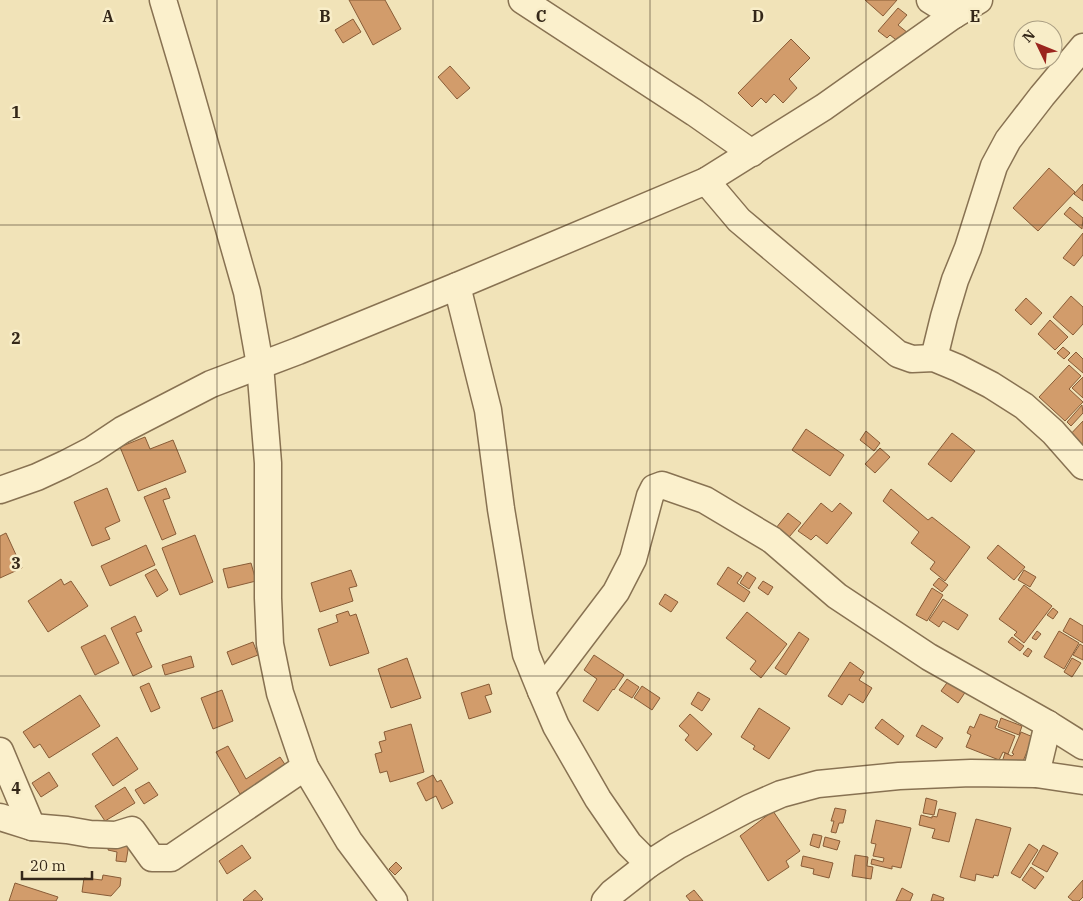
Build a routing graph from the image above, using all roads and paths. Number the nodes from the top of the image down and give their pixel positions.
1 (162, 0) edge
2 (522, 0) edge
3 (930, 0) edge
4 (979, 0) edge
5 (954, 15) junction
6 (1083, 47) edge
7 (752, 153) junction
8 (706, 182) junction
9 (457, 286) junction
10 (934, 358) junction
11 (260, 365) junction
12 (1082, 462) edge
13 (0, 490) edge
14 (540, 691) junction
15 (1048, 724) junction
16 (1083, 746) edge
17 (0, 751) edge
18 (305, 767) junction
19 (1036, 774) junction
20 (1083, 781) edge
21 (0, 817) edge
22 (32, 827) junction
23 (648, 864) junction
24 (394, 901) edge
25 (605, 901) edge

1 - 11 street
2 - 7 street
3 - 5 street
4 - 5 street
5 - 7 street
6 - 10 street
7 - 8 street
8 - 9 street
8 - 10 street
9 - 11 street
9 - 14 street
10 - 12 street
11 - 13 street
11 - 18 street
14 - 15 street
14 - 23 street
15 - 16 street
15 - 19 street
17 - 22 street
18 - 22 street
18 - 24 street
19 - 20 street
19 - 23 street
21 - 22 street
23 - 25 street

